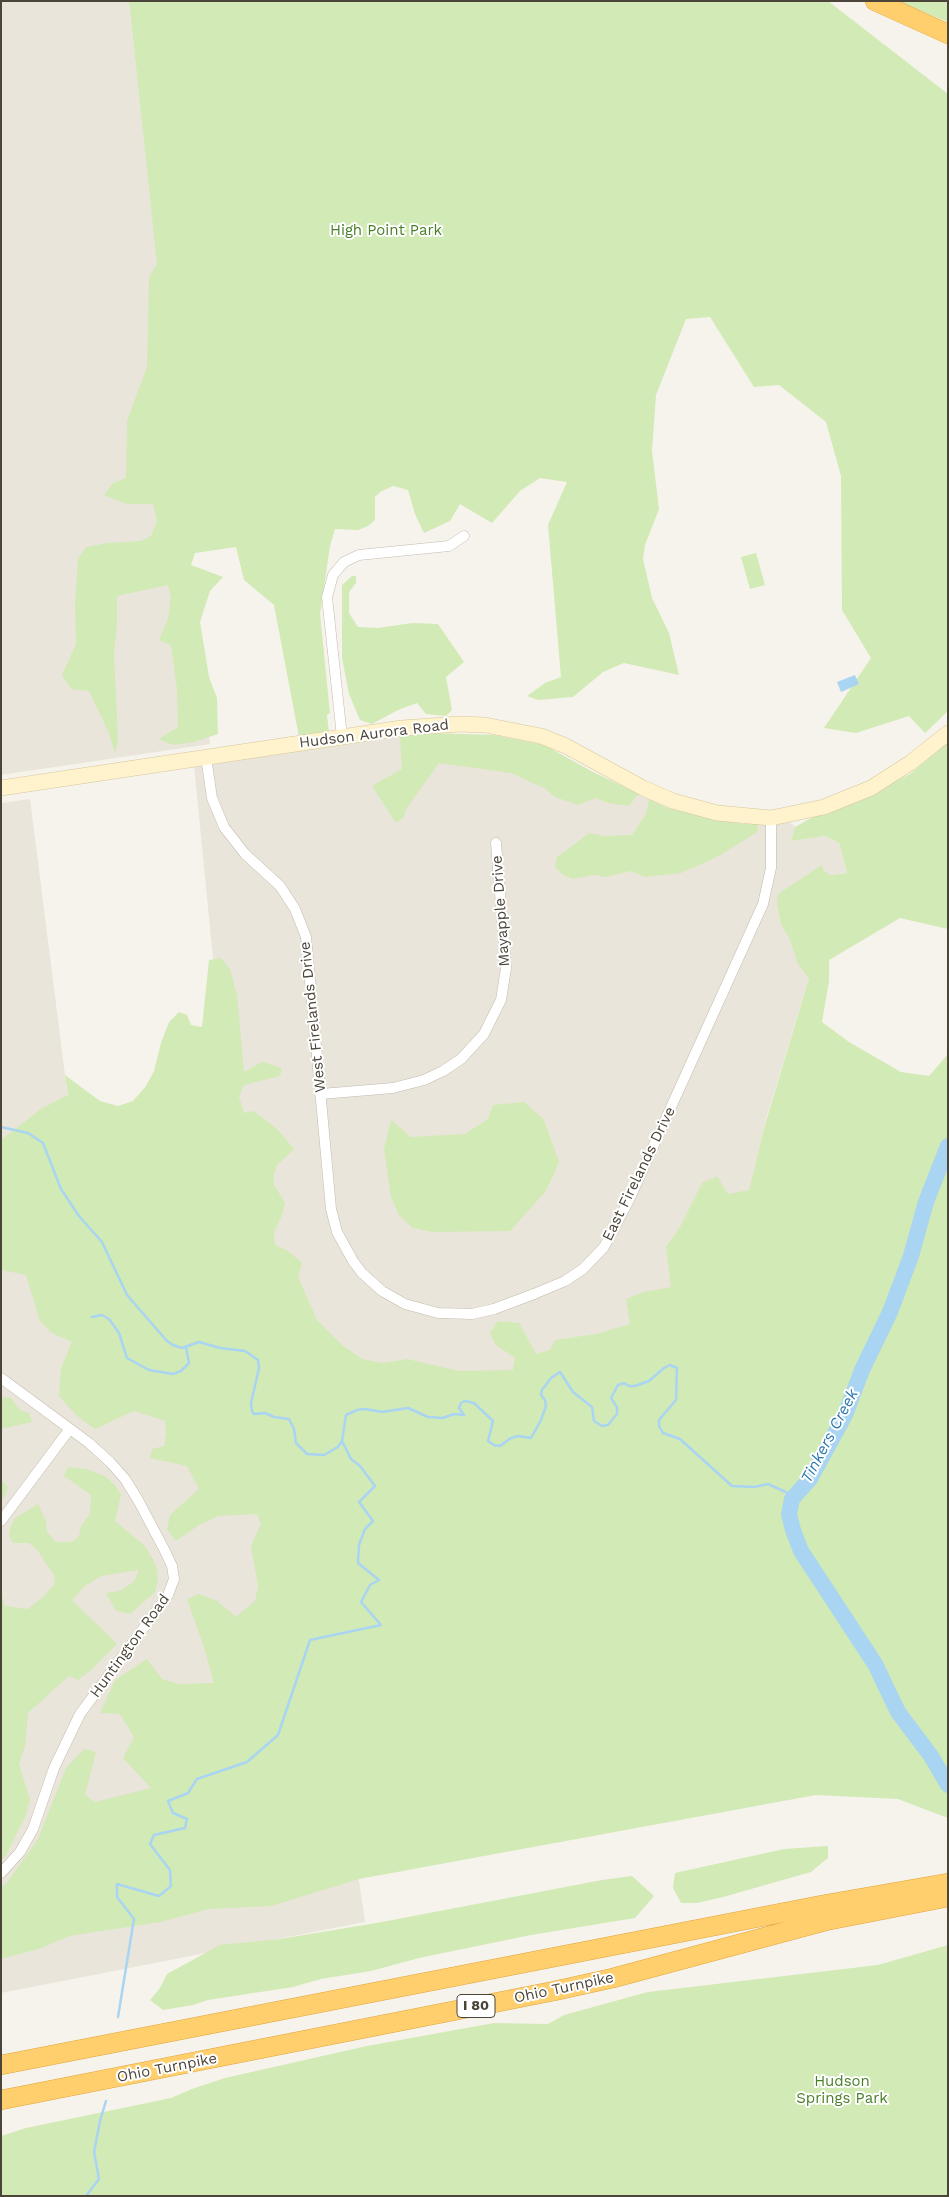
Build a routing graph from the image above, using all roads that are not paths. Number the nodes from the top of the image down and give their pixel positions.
1 (875, 1) edge
2 (948, 34) edge
3 (464, 536) dead end
4 (948, 733) edge
5 (342, 737) junction
6 (206, 757) junction
7 (1, 788) edge
8 (771, 818) junction
9 (496, 843) dead end
10 (321, 1094) junction
11 (330, 1190) joint
12 (1, 1378) edge
13 (69, 1430) junction
14 (1, 1521) edge
15 (1, 1873) edge
16 (948, 1883) edge
17 (948, 1897) edge
18 (1, 2065) edge
19 (1, 2100) edge

1 - 2 highway
3 - 5 street
4 - 8 street, Hudson Aurora Road
5 - 6 street, Hudson Aurora Road
5 - 8 street, Hudson Aurora Road
6 - 7 street, Hudson Aurora Road
6 - 10 street, West Firelands Drive
8 - 11 street, East Firelands Drive
9 - 10 street, Mayapple Drive
10 - 11 street, West Firelands Drive
12 - 13 street, Huntington Road
13 - 14 street
13 - 15 street, Huntington Road
16 - 18 highway, Ohio Turnpike / I 80
17 - 19 highway, Ohio Turnpike / I 80

